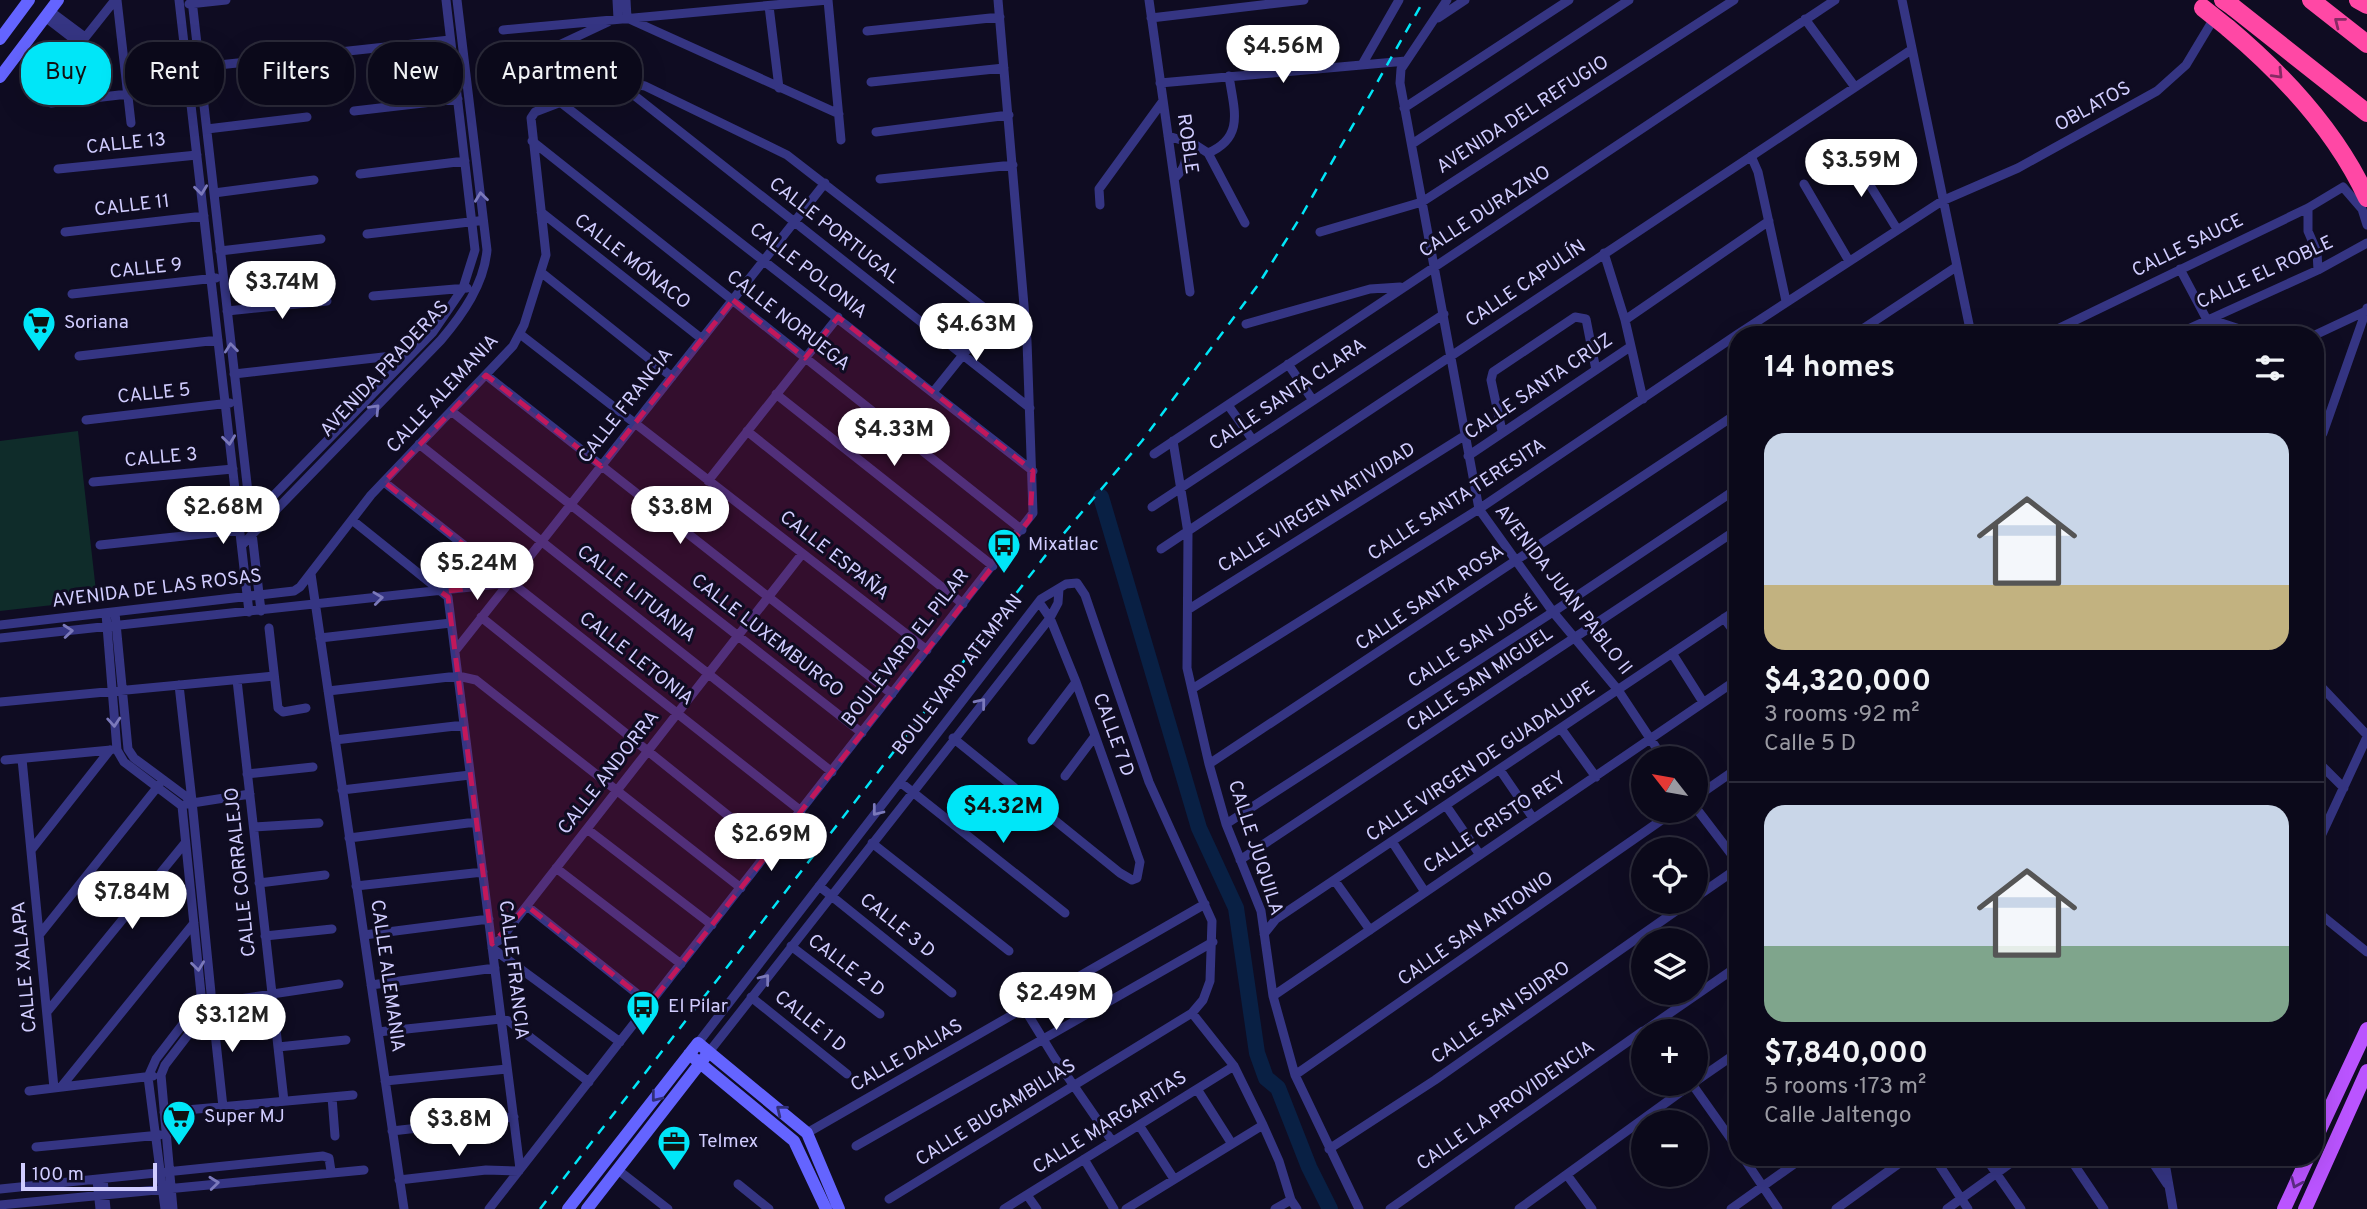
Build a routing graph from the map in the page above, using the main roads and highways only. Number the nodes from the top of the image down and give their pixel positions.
1 (2311, 0) edge
2 (2358, 0) edge
3 (2227, 2) edge
4 (2198, 4) edge
5 (2367, 5) edge
6 (2367, 44) edge
7 (2367, 113) edge
8 (2367, 198) edge
9 (2367, 1029) edge
10 (2367, 1071) edge
11 (2335, 1096) junction
12 (2351, 1105) junction
13 (2324, 1120) edge
14 (2304, 1166) edge
15 (2284, 1209) edge
16 (2305, 1209) edge

6 -> 1 highway
2 - 5 highway
3 - 7 highway
4 -> 8 highway, bridge
9 - 11 main road
10 - 12 main road
11 - 12 main road
11 - 13 main road
12 - 16 main road
14 -> 15 main road

